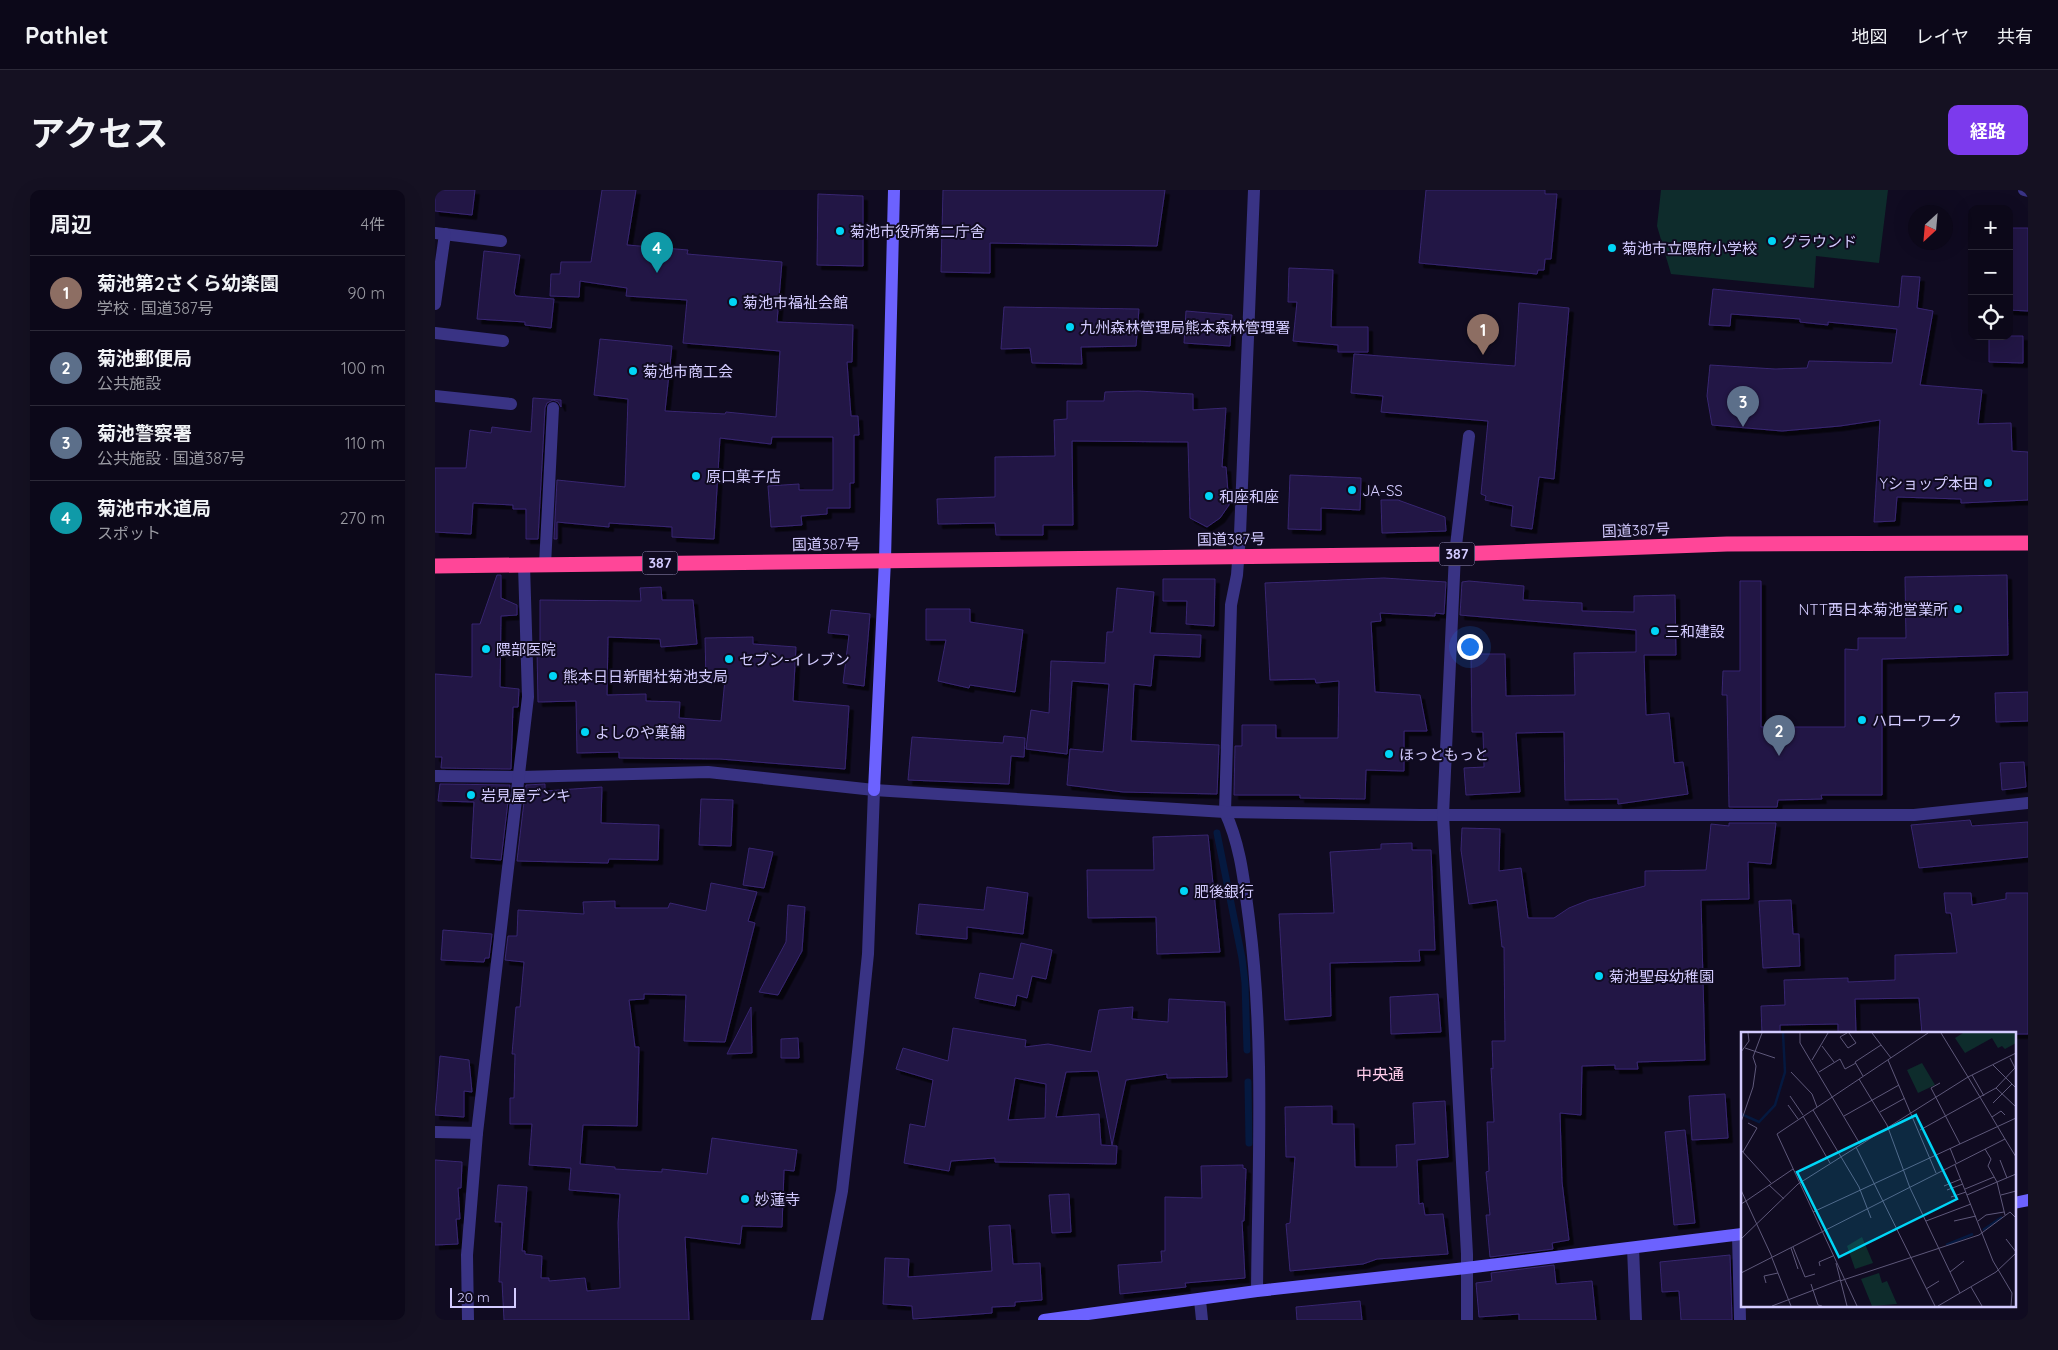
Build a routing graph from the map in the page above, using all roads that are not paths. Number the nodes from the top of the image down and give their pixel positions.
1 (894, 190) edge
2 (1254, 190) edge
3 (2024, 190) edge
4 (2028, 191) edge
5 (440, 234) edge
6 (501, 241) dead end
7 (435, 304) edge
8 (435, 332) edge
9 (503, 341) dead end
10 (435, 396) edge
11 (511, 404) dead end
12 (553, 408) dead end
13 (1469, 436) dead end
14 (2028, 543) edge
15 (1455, 554) junction
16 (1237, 556) junction
17 (885, 560) junction
18 (525, 565) junction
19 (545, 565) junction
20 (435, 566) edge
21 (435, 776) edge
22 (521, 777) junction
23 (875, 790) junction
24 (2028, 803) edge
25 (1225, 812) junction
26 (1443, 815) junction
27 (435, 1132) edge
28 (477, 1132) junction
29 (2028, 1200) edge
30 (2015, 1203) edge
31 (1740, 1234) edge
32 (1633, 1248) junction
33 (1467, 1268) junction
34 (1257, 1291) junction
35 (1200, 1300) junction
36 (469, 1320) edge
37 (817, 1320) edge
38 (1044, 1320) edge
39 (1201, 1320) edge
40 (1467, 1320) edge
41 (1636, 1320) edge
42 (1740, 1320) edge

1 - 17 street
2 - 16 street
3 - 4 street
5 - 6 street
5 - 7 street
8 - 9 street
10 - 11 street
12 - 19 street
13 - 15 street
14 - 15 highway, 国道387号 / 387
15 - 16 highway, 国道387号 / 387
15 - 26 street
16 - 17 highway, 国道387号 / 387
16 - 25 street
17 - 19 highway, 国道387号 / 387
17 - 23 street
18 - 19 highway, 国道387号 / 387
18 - 20 highway, 国道387号 / 387
18 - 22 street
21 - 22 street
22 - 23 street
22 - 28 street
23 - 25 street
23 - 37 street
24 - 26 street
25 - 26 street
25 - 34 street
26 - 33 street
27 - 28 street
28 - 36 street
29 - 30 street
31 - 32 street
31 - 42 street
32 - 33 street
32 - 41 street
33 - 34 street
33 - 40 street
34 - 35 street
35 - 38 street
35 - 39 street

